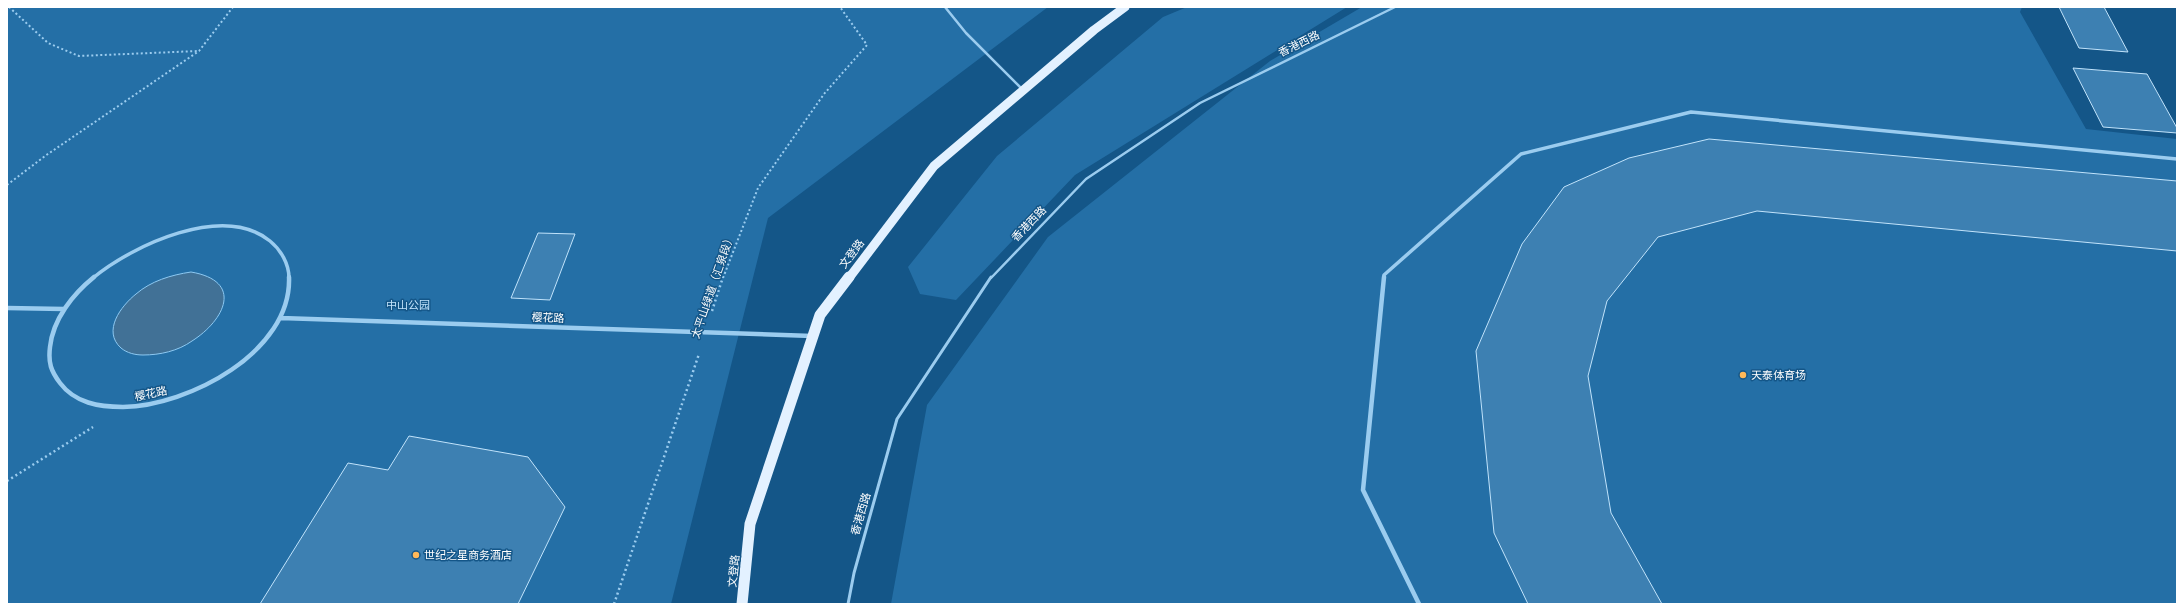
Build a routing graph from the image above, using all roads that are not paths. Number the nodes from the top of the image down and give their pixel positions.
1 (946, 7) edge
2 (1125, 7) edge
3 (1395, 7) edge
4 (1023, 90) junction
5 (2177, 159) edge
6 (7, 308) edge
7 (64, 309) junction
8 (281, 318) junction
9 (814, 336) junction
10 (742, 604) edge
11 (848, 604) edge
12 (1420, 604) edge

1 - 4 lane
2 - 4 main road, 文登路
3 - 11 lane, 香港西路
4 - 9 main road, 文登路
5 - 12 street
6 - 7 street
7 - 8 street, 樱花路
7 - 8 street, 樱花路
8 - 9 street, 樱花路
9 - 10 main road, 文登路

